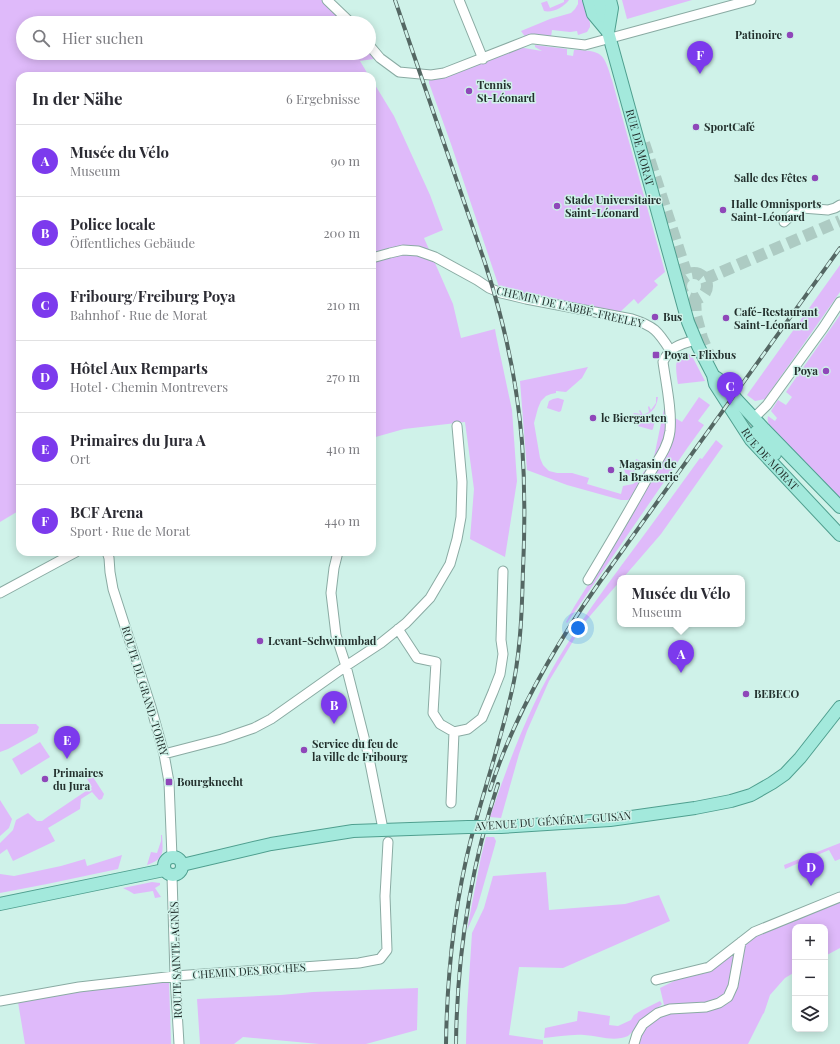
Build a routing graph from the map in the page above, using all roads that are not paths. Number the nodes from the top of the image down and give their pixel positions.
1 (327, 0) edge
2 (458, 0) edge
3 (589, 0) edge
4 (599, 0) edge
5 (610, 0) edge
6 (751, 0) edge
7 (344, 16) edge
8 (603, 16) dead end
9 (609, 35) junction
10 (376, 53) edge
11 (483, 59) junction
12 (840, 205) edge
13 (784, 222) dead end
14 (376, 257) edge
15 (840, 302) edge
16 (695, 340) junction
17 (670, 350) junction
18 (713, 375) junction
19 (754, 418) junction
20 (457, 426) dead end
21 (756, 432) tunnel mouth
22 (840, 507) edge
23 (840, 524) edge
24 (840, 535) edge
25 (69, 556) edge
26 (108, 556) edge
27 (337, 556) edge
28 (503, 571) dead end
29 (588, 580) dead end
30 (0, 593) edge
31 (398, 629) junction
32 (346, 666) junction
33 (840, 707) edge
34 (454, 732) junction
35 (164, 754) junction
36 (451, 803) dead end
37 (383, 829) junction
38 (388, 842) dead end
39 (172, 857) junction
40 (182, 865) junction
41 (168, 873) junction
42 (840, 897) edge
43 (0, 904) edge
44 (741, 942) junction
45 (176, 976) junction
46 (656, 980) dead end
47 (0, 1001) edge
48 (179, 1044) edge
49 (634, 1044) edge

1 - 7 street
2 - 11 street
3 - 9 main road
4 - 8 main road
5 - 9 main road
6 - 9 street
9 - 11 street
9 - 16 main road, RUE DE MORAT
10 - 11 street
12 - 13 street
14 - 17 street, CHEMIN DE L'ABBÉ-FREELEY
15 - 19 street
16 - 17 street
16 - 18 main road, RUE DE MORAT
17 - 29 street
18 - 19 main road, RUE DE MORAT
18 - 24 main road, RUE DE MORAT
19 - 22 main road, RUE DE MORAT
20 - 31 street
21 - 23 main road
25 - 30 street
26 - 35 street, ROUTE DU GRAND-TORRY
27 - 32 street
28 - 34 street
31 - 32 street
31 - 34 street
32 - 35 street
32 - 37 street
33 - 37 main road, AVENUE DU GÉNÉRAL-GUISAN, bridge
34 - 36 street
35 - 39 street, ROUTE DU GRAND-TORRY
37 - 40 main road, AVENUE DU GÉNÉRAL-GUISAN
38 - 45 street, CHEMIN DES ROCHES
39 - 40 main road
39 - 41 main road
40 - 41 main road
41 - 43 main road
41 - 45 street, ROUTE SAINTE-AGNÈS
42 - 44 street
44 - 46 street
44 - 49 street
45 - 47 street, CHEMIN DES ROCHES
45 - 48 street, ROUTE SAINTE-AGNÈS

